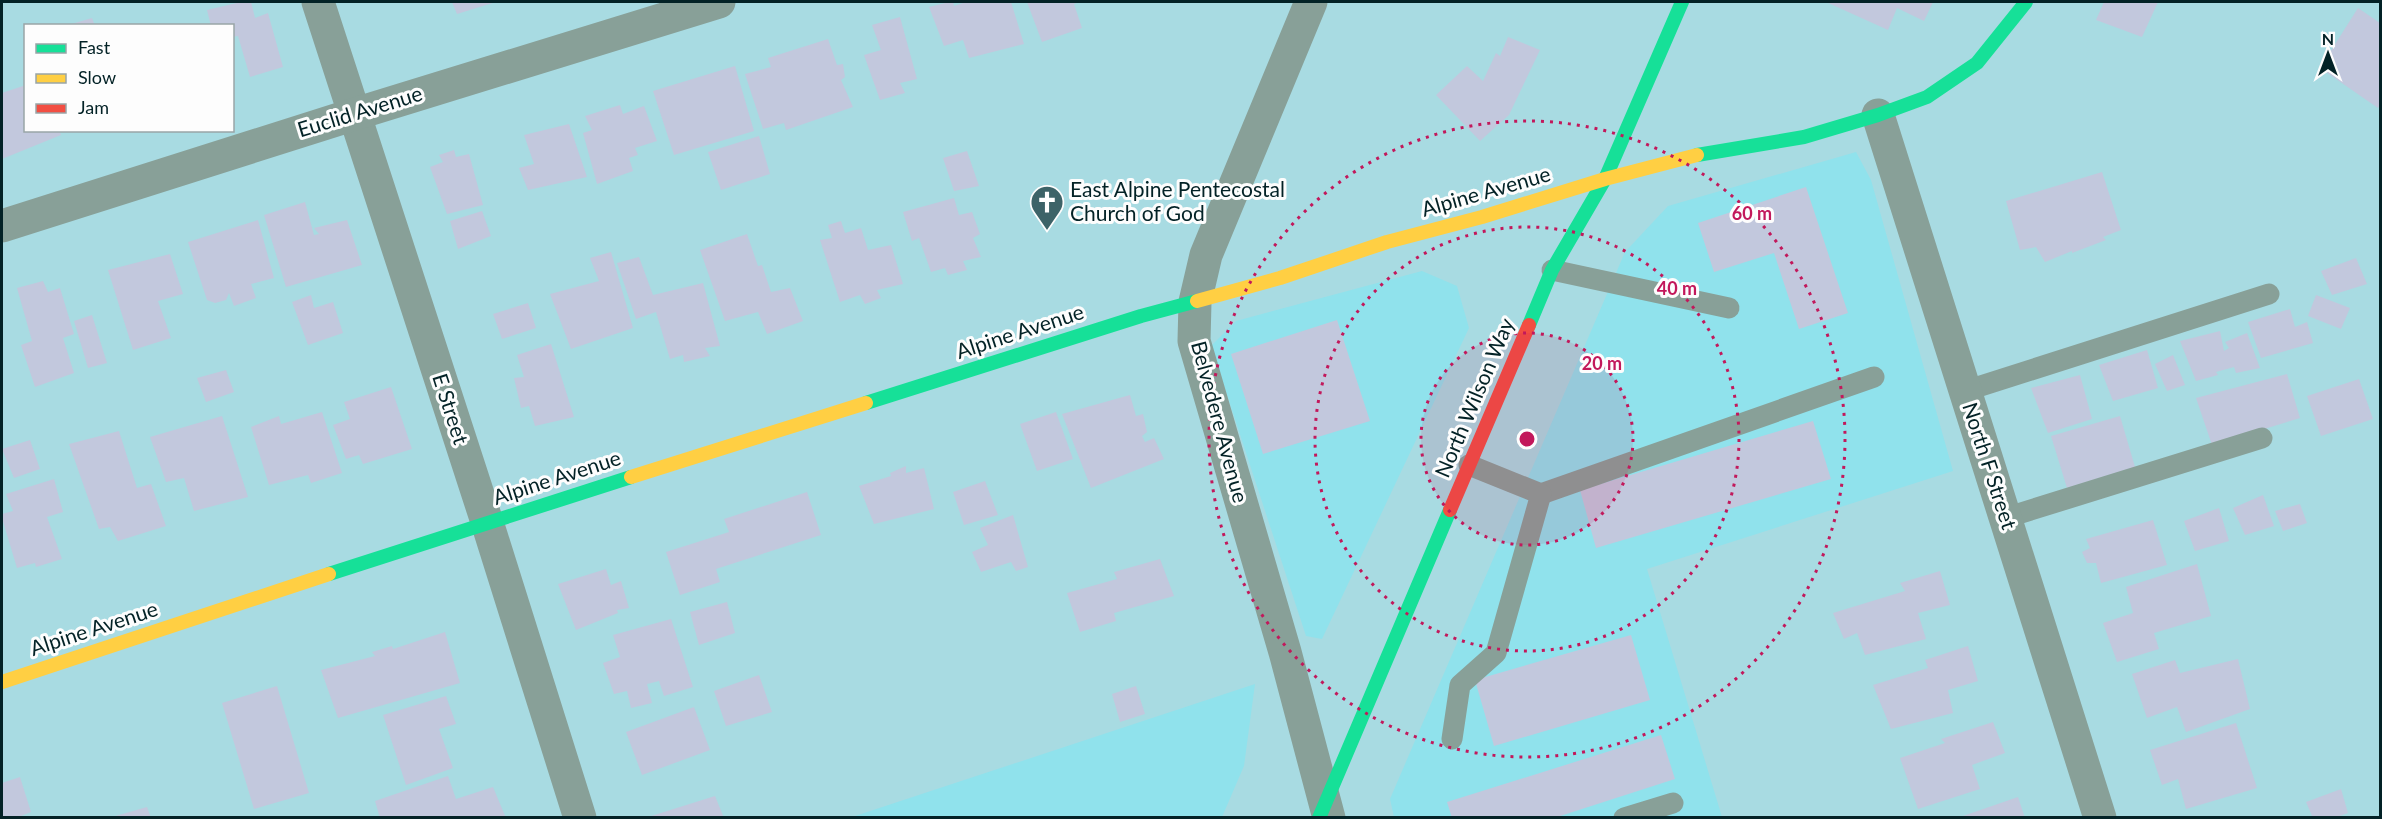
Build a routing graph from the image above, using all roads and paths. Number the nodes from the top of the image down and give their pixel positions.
1 (318, 2) edge
2 (719, 2) edge
3 (1311, 2) edge
4 (1682, 2) edge
5 (2026, 2) edge
6 (355, 114) junction
7 (1878, 115) junction
8 (1605, 179) junction
9 (2, 226) edge
10 (1552, 270) junction
11 (2269, 294) dead end
12 (1195, 302) junction
13 (1729, 308) dead end
14 (1874, 376) dead end
15 (1965, 391) junction
16 (2262, 438) dead end
17 (1469, 465) junction
18 (1541, 494) junction
19 (2006, 518) junction
20 (487, 522) junction
21 (2, 682) edge
22 (1452, 739) dead end
23 (1673, 803) dead end
24 (1324, 812) edge
25 (580, 818) edge
26 (1624, 818) edge
27 (2100, 818) edge

1 - 6 street, E Street
2 - 6 street, Euclid Avenue
3 - 12 street, Belvedere Avenue
4 - 8 street, North Wilson Way
5 - 7 street, Alpine Avenue
6 - 9 street, Euclid Avenue
6 - 20 street, E Street
7 - 8 street, Alpine Avenue
7 - 15 street, North F Street
8 - 10 street, North Wilson Way
8 - 12 street, Alpine Avenue
10 - 13 lane
10 - 17 street, North Wilson Way
11 - 15 lane
12 - 20 street, Alpine Avenue
12 - 24 street, Belvedere Avenue
14 - 18 lane
15 - 19 street, North F Street
16 - 19 lane
17 - 18 lane
17 - 24 street, North Wilson Way
18 - 22 lane
19 - 27 street, North F Street
20 - 21 street, Alpine Avenue
20 - 25 street, E Street
23 - 26 lane

